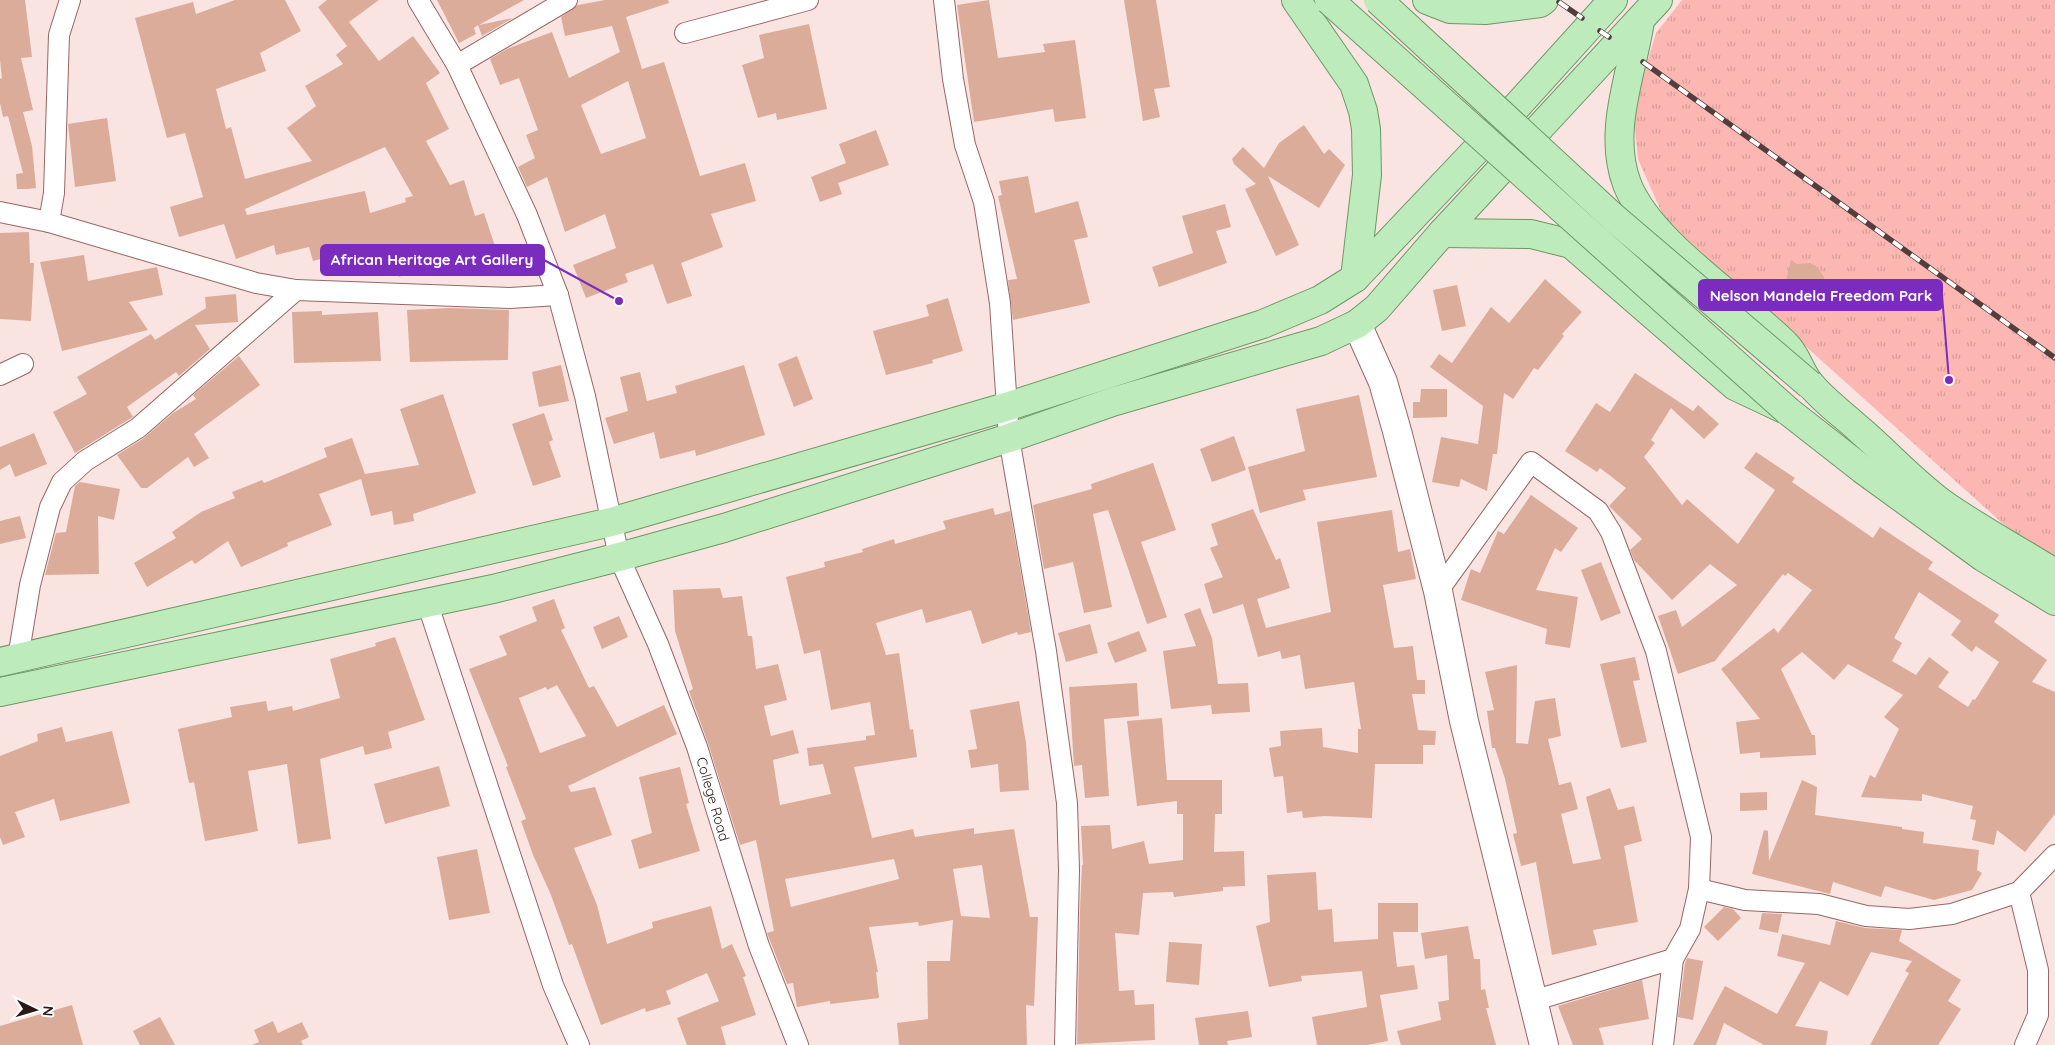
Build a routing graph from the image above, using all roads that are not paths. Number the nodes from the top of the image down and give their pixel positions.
1 (70, 0) edge
2 (418, 0) edge
3 (567, 0) edge
4 (808, 0) edge
5 (944, 0) edge
6 (1296, 0) edge
7 (1329, 0) edge
8 (1378, 0) edge
9 (1428, 0) edge
10 (1544, 0) edge
11 (1613, 0) edge
12 (1658, 0) edge
13 (1640, 21) junction
14 (685, 33) dead end
15 (457, 65) junction
16 (0, 212) edge
17 (49, 222) junction
18 (1442, 233) junction
19 (1355, 278) junction
20 (296, 290) junction
21 (558, 296) junction
22 (1357, 324) junction
23 (23, 364) dead end
24 (0, 375) edge
25 (1810, 385) junction
26 (1006, 408) junction
27 (1788, 411) junction
28 (1009, 438) junction
29 (611, 522) junction
30 (619, 557) junction
31 (2055, 574) edge
32 (1438, 591) junction
33 (2055, 600) edge
34 (426, 602) junction
35 (9, 660) edge
36 (0, 692) edge
37 (2052, 865) edge
38 (1699, 889) junction
39 (2019, 892) junction
40 (1673, 959) junction
41 (1532, 1001) junction
42 (580, 1045) edge
43 (798, 1045) edge
44 (1065, 1045) edge
45 (1544, 1045) edge
46 (1663, 1045) edge
47 (2026, 1045) edge

1 - 17 street
2 - 15 street, College Road
3 - 15 street
4 - 14 street
5 - 26 street
6 - 19 main road
7 - 27 main road, bridge
8 - 25 main road, bridge
9 - 10 main road
11 - 19 main road
12 - 13 main road
13 - 18 main road
13 - 25 main road
15 - 21 street, College Road
16 - 17 street
17 - 20 street
18 - 22 main road
18 - 27 main road
19 - 26 main road
20 - 21 street
20 - 35 street
21 - 29 street, College Road
22 - 28 main road
22 - 32 street
23 - 24 street
25 - 31 main road
26 - 28 street
26 - 29 main road
27 - 33 main road
28 - 30 main road
28 - 44 street
29 - 30 street, College Road
29 - 35 main road
30 - 34 main road
30 - 43 street, College Road
32 - 38 street
32 - 41 street
34 - 36 main road
34 - 42 street
37 - 39 street
38 - 39 street
38 - 40 street
39 - 47 street
40 - 41 street
40 - 46 street
41 - 45 street

